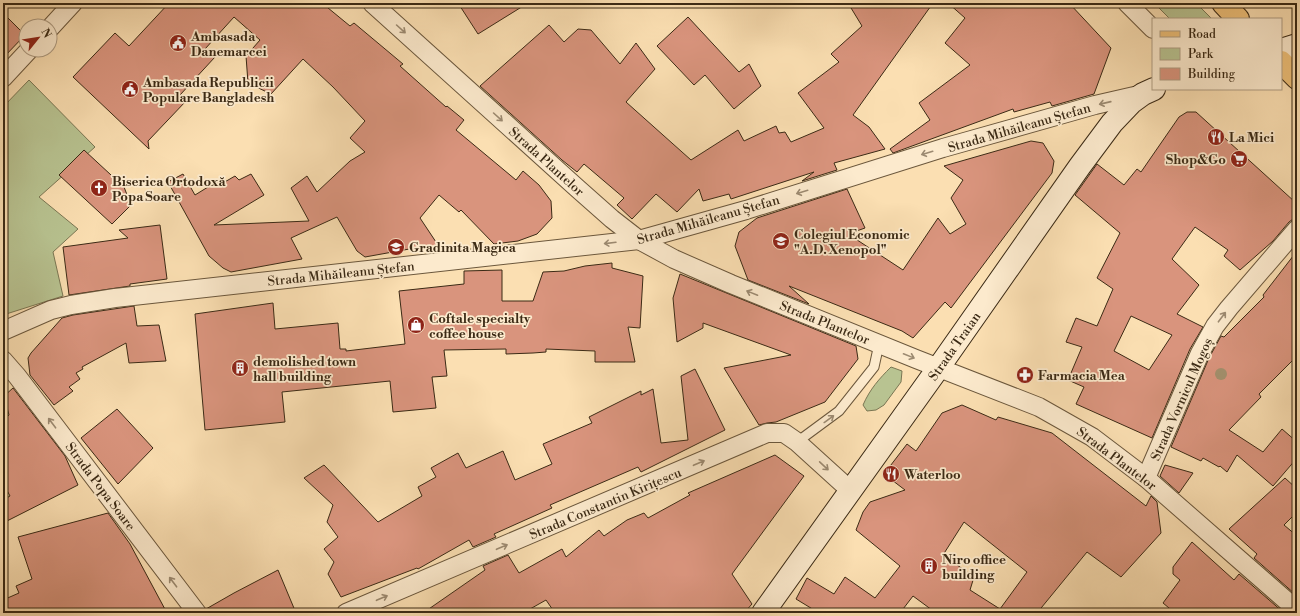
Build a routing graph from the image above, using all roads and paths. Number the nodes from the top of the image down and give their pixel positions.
1 (73, 3) edge
2 (372, 3) edge
3 (1128, 3) edge
4 (1223, 3) edge
5 (1237, 18) edge
6 (58, 19) edge
7 (1152, 28) edge
8 (1297, 45) edge
9 (1282, 50) edge
10 (22, 58) edge
11 (1282, 63) edge
12 (3, 78) edge
13 (1297, 78) edge
14 (1149, 91) edge
15 (1297, 229) edge
16 (639, 240) junction
17 (3, 331) edge
18 (879, 344) junction
19 (3, 360) edge
20 (939, 367) junction
21 (797, 442) junction
22 (1146, 478) junction
23 (851, 491) junction
24 (1297, 610) edge
25 (197, 613) edge
26 (346, 613) edge
27 (763, 613) edge

1 - 6 street
2 -> 16 street, Strada Plantelor
3 - 7 street
4 - 5 main road
8 - 9 street
10 - 12 street
11 - 13 main road
14 -> 16 street, Strada Mihăileanu Ștefan
14 - 20 street, Strada Traian
22 -> 15 street, Strada Vornicul Mogoș
16 -> 17 street, Strada Mihăileanu Ștefan
18 -> 16 street, Strada Plantelor
18 -> 20 street, Strada Plantelor
21 -> 18 lane
25 -> 19 street, Strada Popa Soare
20 - 22 street, Strada Plantelor
20 - 23 street, Strada Traian
21 -> 23 street, Strada Constantin Kirițescu
26 -> 21 street, Strada Constantin Kirițescu
22 - 24 street, Strada Plantelor
23 - 27 street, Strada Traian

